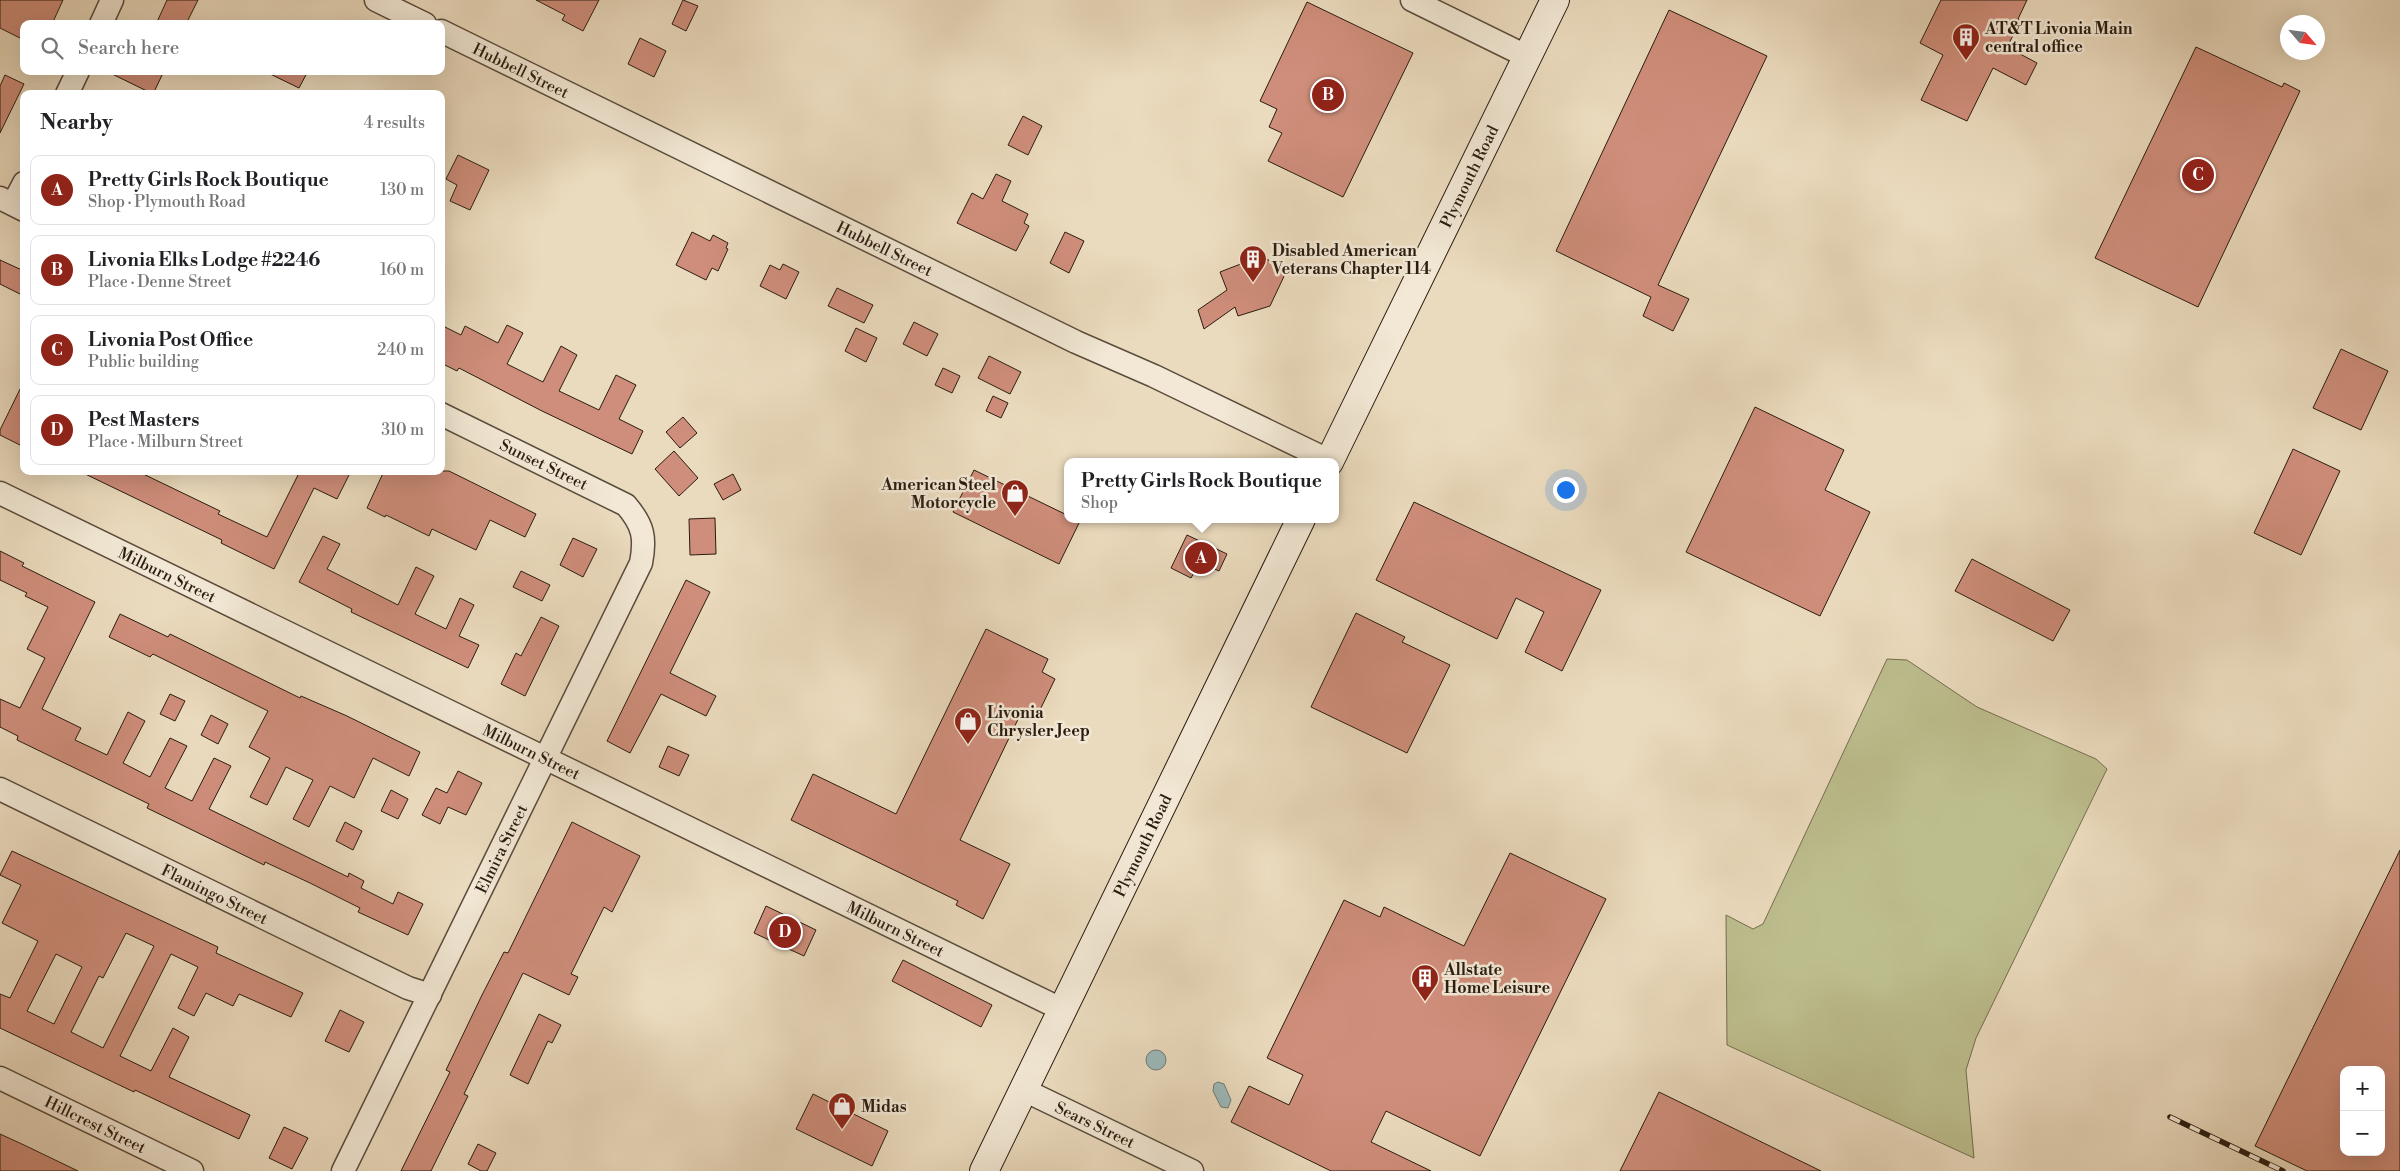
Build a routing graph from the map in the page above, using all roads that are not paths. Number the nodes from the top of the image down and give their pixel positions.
1 (112, 0) edge
2 (376, 0) edge
3 (1412, 0) edge
4 (1555, 0) edge
5 (103, 20) edge
6 (417, 20) edge
7 (445, 34) edge
8 (1528, 57) junction
9 (76, 75) edge
10 (69, 90) edge
11 (20, 190) edge
12 (12, 204) edge
13 (445, 416) edge
14 (1321, 458) edge
15 (1331, 458) edge
16 (0, 493) edge
17 (1299, 523) edge
18 (639, 524) joint
19 (545, 759) junction
20 (0, 789) edge
21 (430, 995) junction
22 (1063, 1010) junction
23 (0, 1078) edge
24 (1024, 1090) junction
25 (192, 1171) edge
26 (343, 1171) edge
27 (984, 1171) edge
28 (1192, 1171) edge

1 - 5 street
2 - 6 street
3 - 8 street
4 - 8 main road, Plymouth Road
7 - 14 street, Hubbell Street
8 - 15 main road, Plymouth Road
9 - 10 street
11 - 12 street
13 - 18 street, Sunset Street
16 - 19 street, Milburn Street
17 - 22 main road, Plymouth Road
18 - 19 street, Elmira Street
19 - 21 street, Elmira Street
19 - 22 street, Milburn Street
20 - 21 street, Flamingo Street
21 - 26 street, Elmira Street
22 - 24 main road, Plymouth Road
23 - 25 street, Hillcrest Street
24 - 27 main road, Plymouth Road
24 - 28 street, Sears Street

